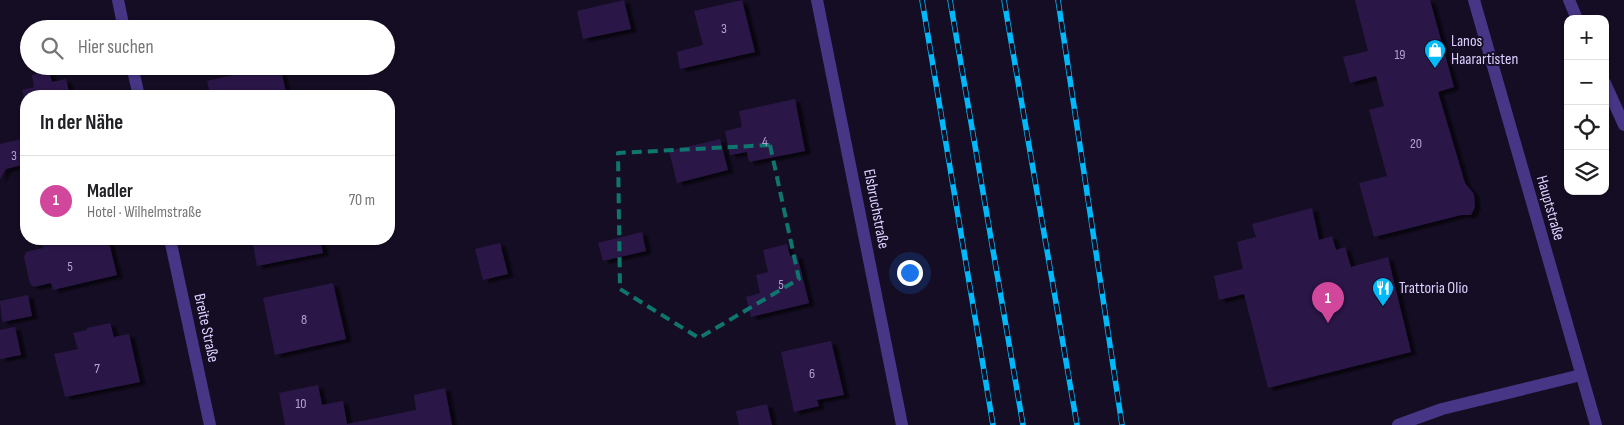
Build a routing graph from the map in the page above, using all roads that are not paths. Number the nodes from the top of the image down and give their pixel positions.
1 (118, 0) edge
2 (817, 0) edge
3 (1474, 0) edge
4 (1569, 0) edge
5 (1575, 15) edge
6 (122, 20) edge
7 (134, 75) edge
8 (138, 90) edge
9 (1609, 92) edge
10 (1624, 125) edge
11 (171, 245) edge
12 (1581, 375) junction
13 (210, 425) edge
14 (902, 425) edge
15 (1398, 425) edge
16 (1596, 425) edge

1 - 6 street
2 - 14 street, Elsbruchstraße
3 - 12 street, Hauptstraße
4 - 5 street
7 - 8 street
9 - 10 street
11 - 13 street, Breite Straße
12 - 15 street
12 - 16 street, Hauptstraße

